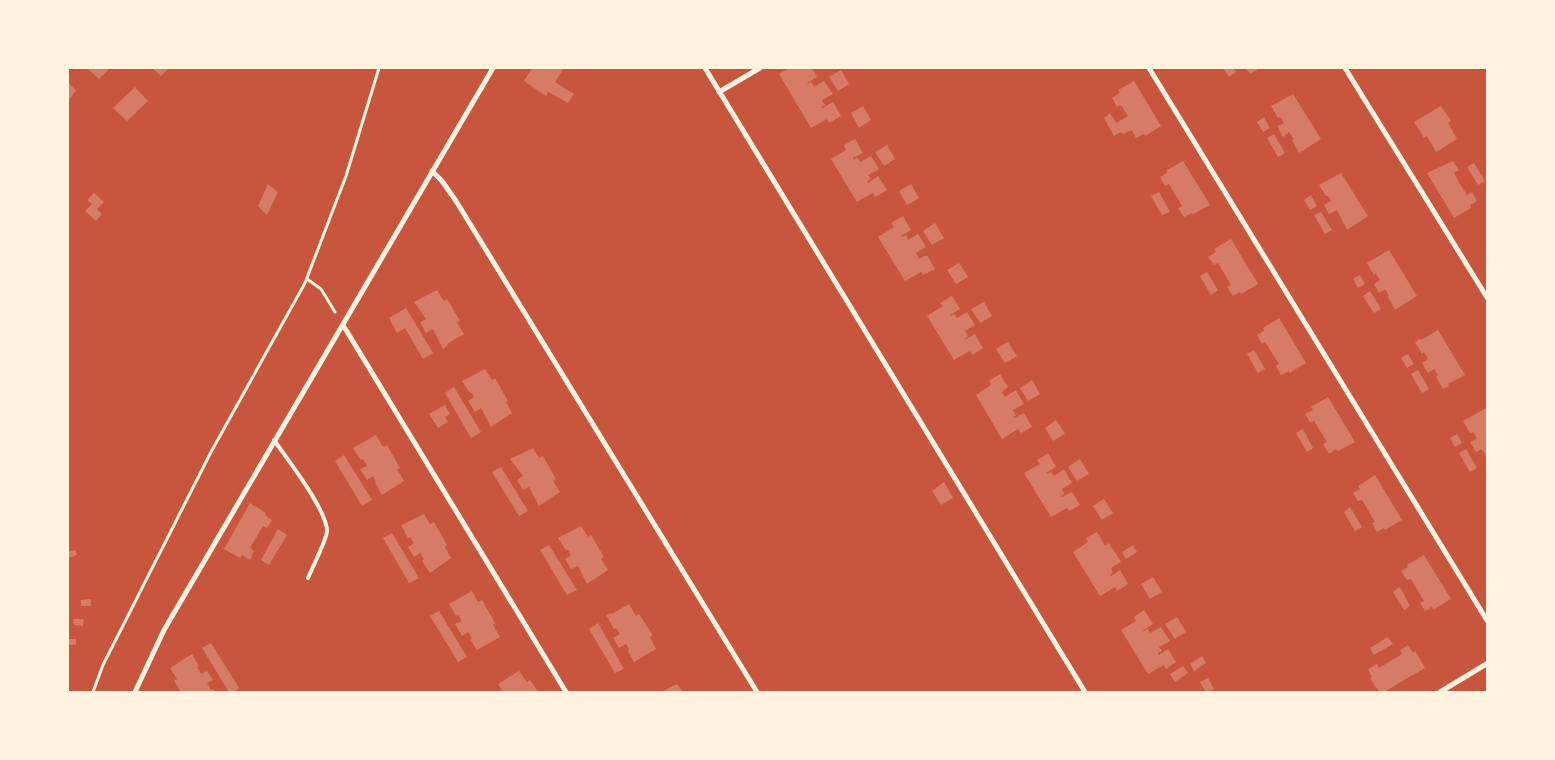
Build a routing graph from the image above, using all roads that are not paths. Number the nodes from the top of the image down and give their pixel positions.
1 (493, 68) edge
2 (705, 68) edge
3 (760, 68) edge
4 (1148, 68) edge
5 (1345, 68) edge
6 (719, 92) junction
7 (432, 171) junction
8 (1488, 299) edge
9 (343, 325) junction
10 (274, 440) junction
11 (308, 578) dead end
12 (1488, 622) edge
13 (1488, 664) edge
14 (135, 692) edge
15 (566, 692) edge
16 (757, 692) edge
17 (1085, 692) edge
18 (1440, 692) edge

1 - 7 street
2 - 6 street
3 - 6 street
4 - 12 street
5 - 8 street
6 - 17 street
7 - 9 street
7 - 16 street
9 - 10 street
9 - 15 street
10 - 11 lane
10 - 14 street
13 - 18 street

